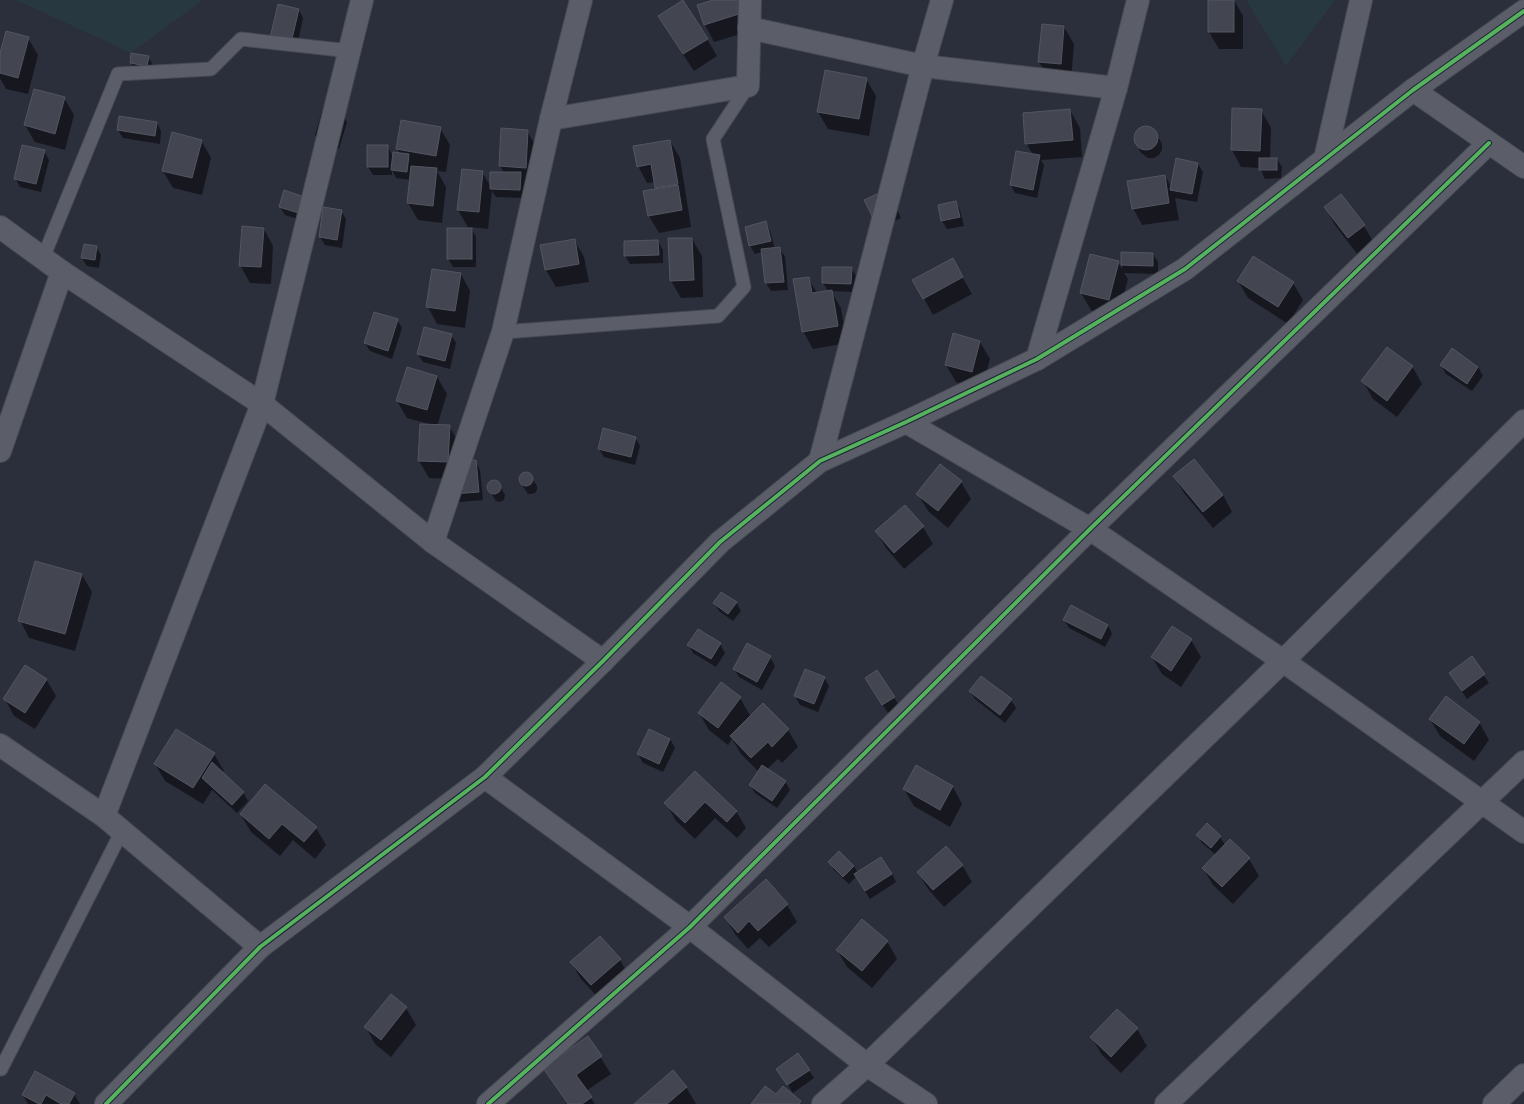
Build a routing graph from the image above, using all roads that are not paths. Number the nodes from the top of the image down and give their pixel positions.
1 (362, 0) edge
2 (581, 0) edge
3 (750, 0) edge
4 (942, 0) edge
5 (1138, 0) edge
6 (1361, 0) edge
7 (1524, 11) edge
8 (749, 28) junction
9 (350, 51) junction
10 (923, 66) junction
11 (748, 86) junction
12 (1116, 88) junction
13 (1414, 90) junction
14 (551, 119) junction
15 (1489, 143) junction
16 (1325, 159) junction
17 (1524, 167) edge
18 (0, 227) edge
19 (43, 258) junction
20 (62, 272) junction
21 (503, 332) junction
22 (1037, 359) junction
23 (262, 404) junction
24 (1524, 421) edge
25 (906, 422) junction
26 (0, 451) edge
27 (820, 461) junction
28 (1090, 529) junction
29 (432, 542) junction
30 (603, 661) junction
31 (1283, 661) junction
32 (0, 745) edge
33 (1524, 762) edge
34 (485, 777) junction
35 (1482, 802) junction
36 (104, 816) junction
37 (122, 831) junction
38 (1524, 832) edge
39 (690, 927) junction
40 (260, 947) junction
41 (866, 1065) junction
42 (1, 1069) dead end
43 (1524, 1075) edge
44 (106, 1104) edge
45 (488, 1104) edge
46 (822, 1104) edge
47 (926, 1104) edge
48 (1166, 1104) edge
49 (1494, 1104) edge

1 - 9 street
2 - 14 street
3 - 8 street
4 - 10 street
5 - 12 street
6 - 16 street
7 - 13 street
8 - 10 street
8 - 11 street
9 - 19 lane
9 - 23 street
10 - 12 street
10 - 27 street
11 - 14 street
11 - 21 lane
12 - 22 street
13 - 15 street
13 - 16 street
14 - 21 street
15 - 17 street
15 - 28 street
16 - 22 street
18 - 19 street
19 - 20 street
20 - 23 street
20 - 26 street
21 - 29 street
22 - 25 street
23 - 29 street
23 - 36 street
24 - 31 street
25 - 27 street
25 - 28 street
27 - 30 street
28 - 31 street
28 - 39 street
29 - 30 street
30 - 34 street
31 - 35 street
31 - 41 street
32 - 36 street
33 - 35 street
34 - 39 street
34 - 40 street
35 - 38 street
35 - 48 street
36 - 37 street
37 - 40 street
37 - 42 lane
39 - 41 street
39 - 45 street
40 - 44 street
41 - 46 street
41 - 47 street
43 - 49 street

